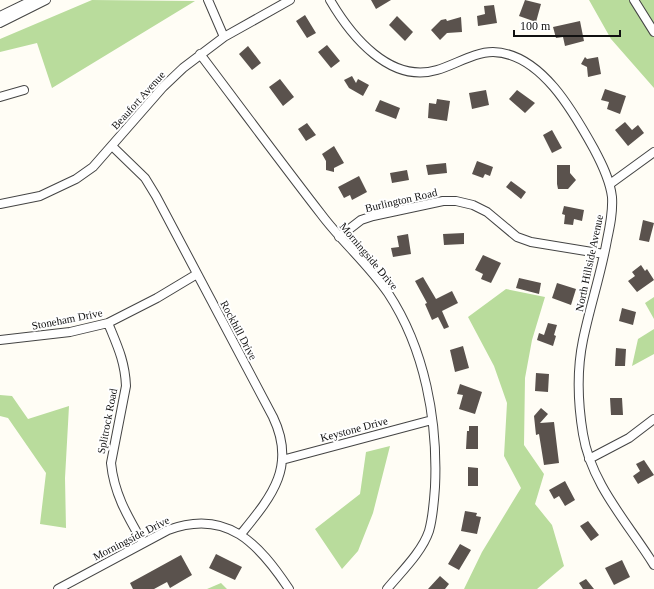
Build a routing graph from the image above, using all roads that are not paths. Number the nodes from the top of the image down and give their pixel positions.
1 (33, 0) edge
2 (46, 0) edge
3 (208, 0) edge
4 (290, 0) edge
5 (330, 0) edge
6 (634, 0) edge
7 (0, 16) edge
8 (0, 23) edge
9 (654, 32) edge
10 (224, 37) junction
11 (200, 54) junction
12 (24, 90) dead end
13 (0, 98) edge
14 (112, 146) junction
15 (654, 152) edge
16 (610, 184) junction
17 (0, 204) edge
18 (339, 237) junction
19 (604, 254) junction
20 (197, 274) junction
21 (108, 323) junction
22 (0, 340) edge
23 (654, 419) edge
24 (432, 420) junction
25 (589, 459) junction
26 (282, 460) junction
27 (241, 534) junction
28 (143, 544) junction
29 (654, 565) edge
30 (58, 589) edge
31 (289, 589) edge
32 (387, 589) edge

1 - 7 street
2 - 8 street
3 - 10 street
4 - 10 street, Beaufort Avenue
5 - 16 street, North Hillside Avenue
6 - 9 street
10 - 11 street, Beaufort Avenue
11 - 14 street, Beaufort Avenue
11 - 18 street, Morningside Drive
12 - 13 street
14 - 17 street, Beaufort Avenue
14 - 20 street, Rockhill Drive
15 - 16 street
16 - 19 street, North Hillside Avenue
18 - 19 street, Burlington Road
18 - 24 street, Morningside Drive
19 - 25 street, North Hillside Avenue
20 - 21 street, Stoneham Drive
20 - 26 street, Rockhill Drive
21 - 22 street, Stoneham Drive
21 - 28 street, Splitrock Road
23 - 25 street
24 - 26 street, Keystone Drive
24 - 32 street, Morningside Drive
25 - 29 street, North Hillside Avenue
26 - 27 street, Rockhill Drive
27 - 28 street, Morningside Drive
27 - 31 street, Morningside Drive
28 - 30 street, Morningside Drive

